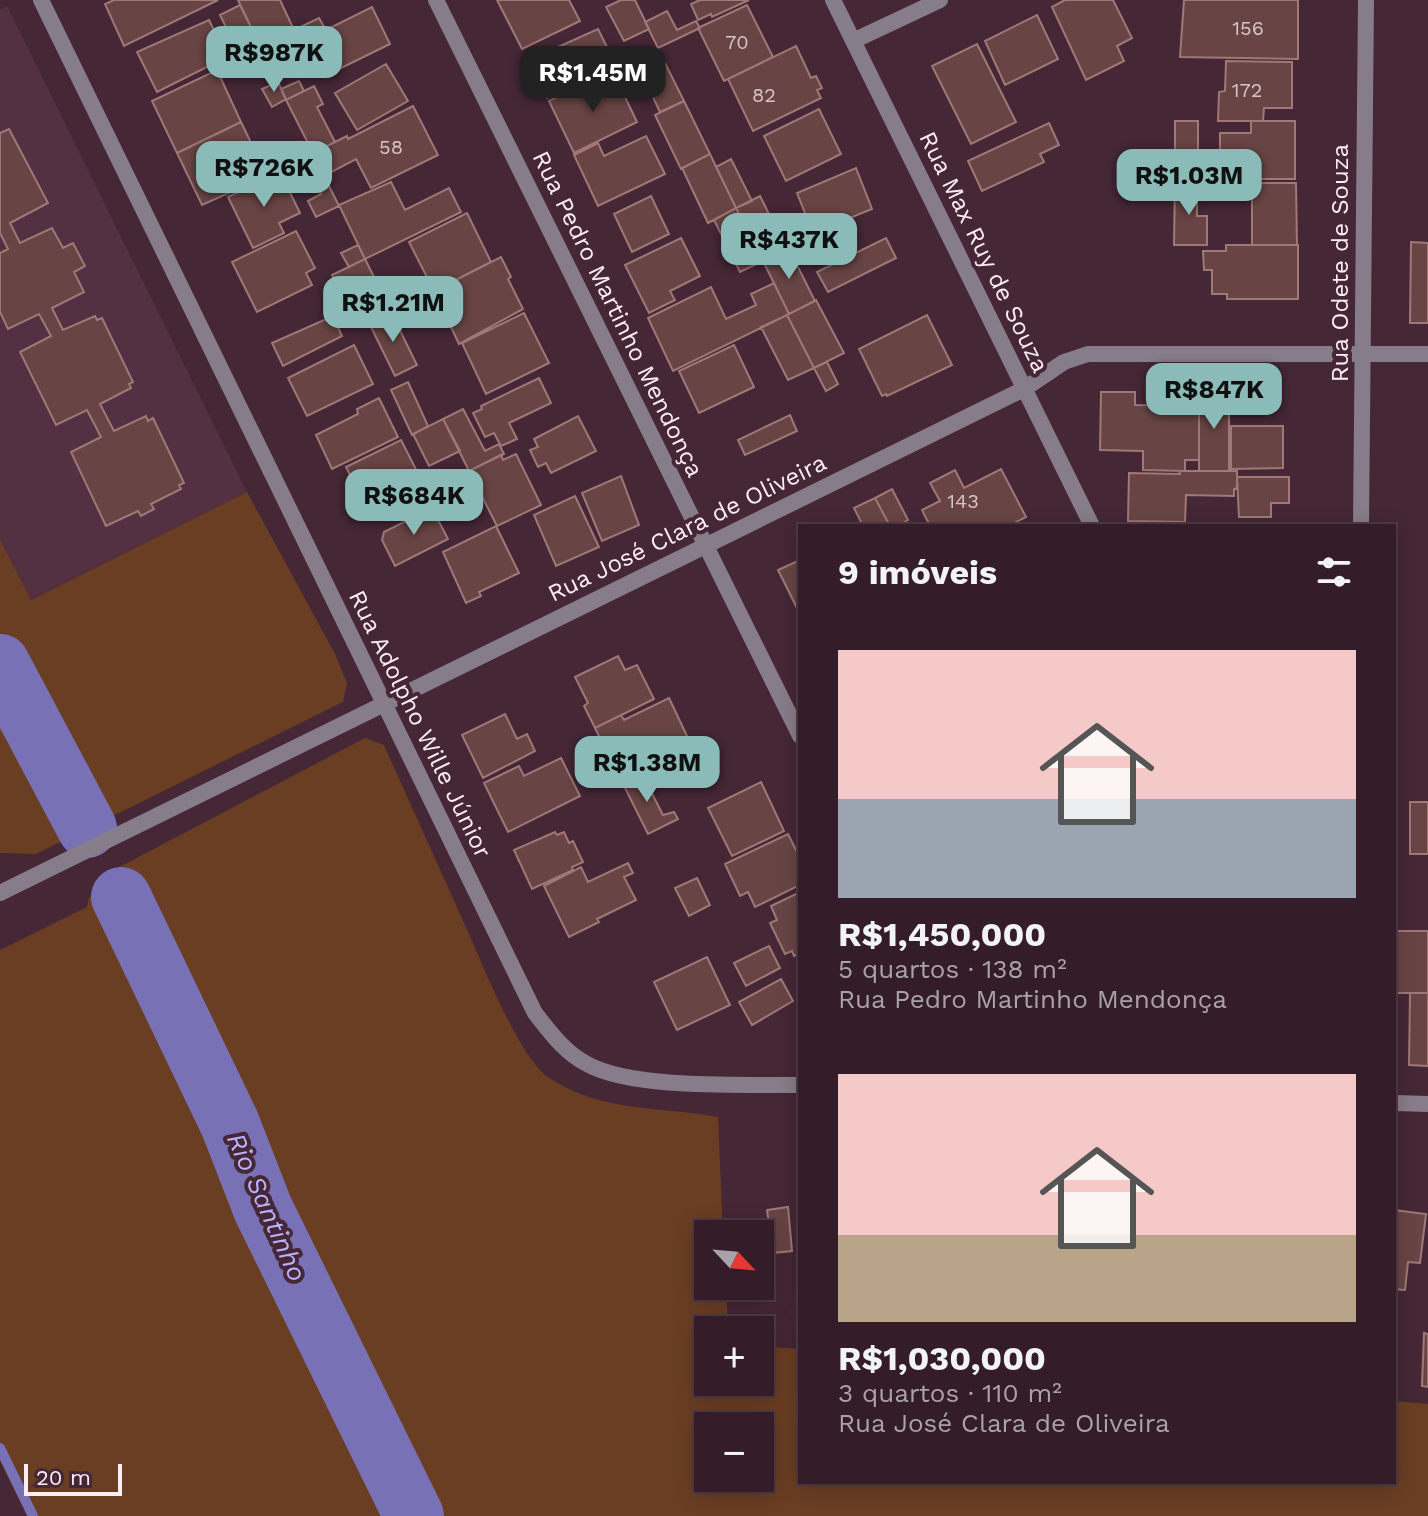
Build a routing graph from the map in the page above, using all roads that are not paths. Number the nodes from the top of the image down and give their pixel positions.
1 (41, 0) edge
2 (436, 0) edge
3 (833, 0) edge
4 (940, 0) edge
5 (1366, 0) edge
6 (853, 41) junction
7 (1363, 354) junction
8 (1428, 354) edge
9 (1024, 389) junction
10 (1091, 524) edge
11 (1361, 524) edge
12 (706, 546) junction
13 (384, 704) junction
14 (798, 732) edge
15 (0, 893) edge
16 (798, 1085) edge
17 (1396, 1103) edge
18 (1428, 1104) edge

1 - 13 street, Rua Adolpho Wille Júnior
2 - 12 street, Rua Pedro Martinho Mendonça
3 - 6 street, Rua Max Ruy de Souza
4 - 6 street
5 - 7 street, Rua Odete de Souza
6 - 9 street, Rua Max Ruy de Souza
7 - 8 street, Rua José Clara de Oliveira
7 - 9 street, Rua José Clara de Oliveira
7 - 11 street, Rua Odete de Souza
9 - 10 street, Rua Max Ruy de Souza
9 - 12 street, Rua José Clara de Oliveira
12 - 13 street, Rua José Clara de Oliveira
12 - 14 street, Rua Pedro Martinho Mendonça
13 - 15 street, Rua José Clara de Oliveira
13 - 16 street, Rua Adolpho Wille Júnior
17 - 18 street

